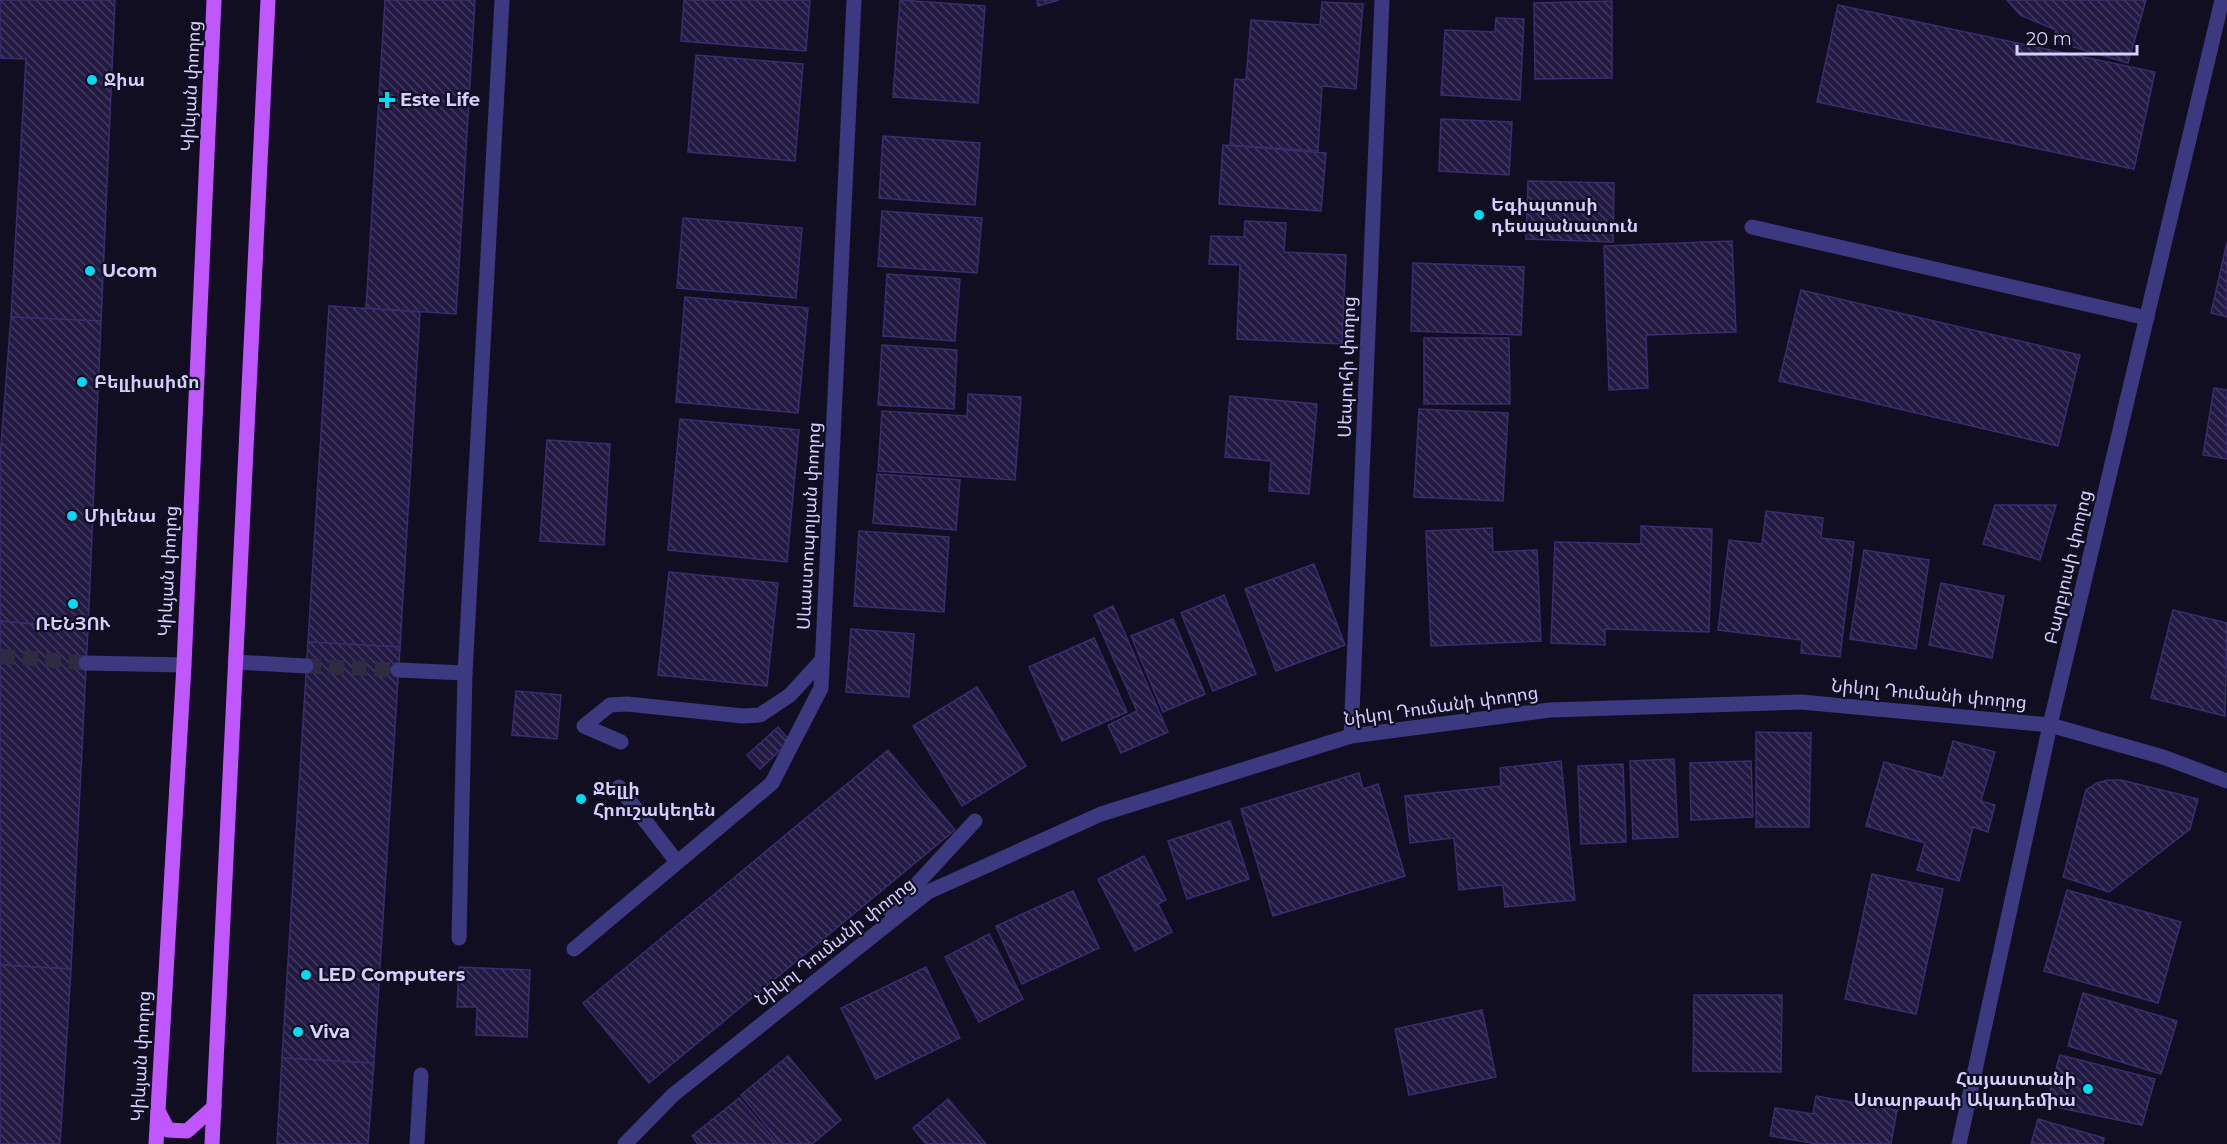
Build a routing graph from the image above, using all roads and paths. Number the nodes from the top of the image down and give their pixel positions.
1 (214, 0) edge
2 (268, 0) edge
3 (502, 0) edge
4 (854, 0) edge
5 (1382, 0) edge
6 (2222, 0) edge
7 (1752, 227) dead end
8 (2147, 318) junction
9 (822, 660) junction
10 (86, 663) tunnel mouth
11 (236, 663) junction
12 (183, 665) junction
13 (306, 666) tunnel mouth
14 (398, 670) tunnel mouth
15 (465, 673) junction
16 (2050, 725) junction
17 (1351, 736) junction
18 (621, 742) dead end
19 (2227, 781) edge
20 (620, 787) dead end
21 (975, 821) dead end
22 (677, 862) junction
23 (459, 938) dead end
24 (574, 949) dead end
25 (854, 951) junction
26 (421, 1076) dead end
27 (214, 1107) junction
28 (158, 1111) junction
29 (156, 1144) edge
30 (212, 1144) edge
31 (417, 1144) edge
32 (625, 1144) edge
33 (1959, 1144) edge

1 - 12 main road, Կիևյան փողոց
2 - 11 main road
3 - 15 street
4 - 9 street, Սևաստոպոլյան փողոց
5 - 17 street, Սեպուհի փողոց
6 - 8 street, Բարբյուսի փողոց
7 - 8 street
8 - 16 street, Բարբյուսի փողոց
9 - 18 street
9 - 22 street, Սևաստոպոլյան փողոց
10 - 12 street
11 - 13 street
11 - 27 main road
12 - 28 main road, Կիևյան փողոց
14 - 15 street
15 - 23 street
16 - 17 street, Նիկոլ Դումանի փողոց
16 - 19 street, Նիկոլ Դումանի փողոց
16 - 33 street, Բարբյուսի փողոց
17 - 25 street, Նիկոլ Դումանի փողոց
20 - 22 street
21 - 25 street
22 - 24 street, Սևաստոպոլյան փողոց
25 - 32 street, Նիկոլ Դումանի փողոց
26 - 31 street
27 - 28 main road
27 - 30 main road
28 - 29 main road, Կիևյան փողոց

